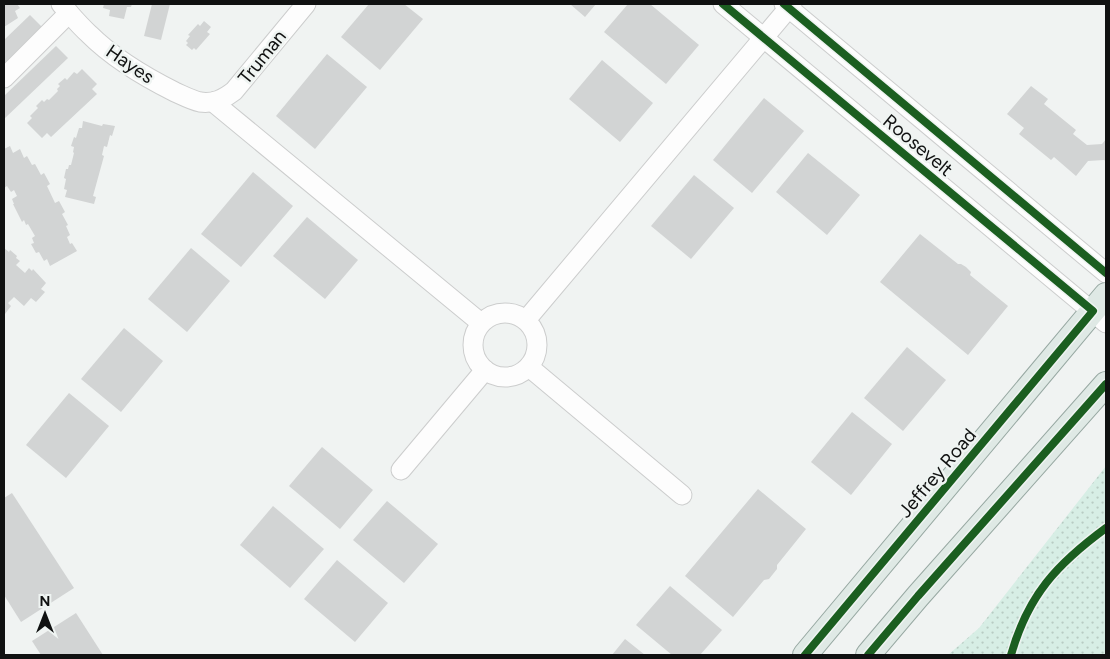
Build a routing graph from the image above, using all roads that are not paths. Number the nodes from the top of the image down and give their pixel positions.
1 (306, 4) edge
2 (723, 4) edge
3 (788, 5) edge
4 (65, 8) edge
5 (764, 38) junction
6 (4, 78) edge
7 (213, 102) junction
8 (1106, 273) edge
9 (1102, 310) edge
10 (526, 320) junction
11 (481, 323) junction
12 (529, 367) junction
13 (485, 370) junction
14 (1106, 384) edge
15 (401, 470) dead end
16 (682, 495) dead end
17 (805, 655) edge
18 (868, 655) edge

1 - 7 street, Truman
2 - 5 street, Roosevelt
3 - 5 street
3 - 8 street, Roosevelt
4 - 6 street
4 - 7 street, Hayes
5 - 9 street, Roosevelt
5 - 10 street
7 - 11 street
9 - 17 main road, Jeffrey Road
10 - 11 street
10 - 12 street
11 - 13 street
12 - 13 street
12 - 16 street
13 - 15 street
14 - 18 main road

